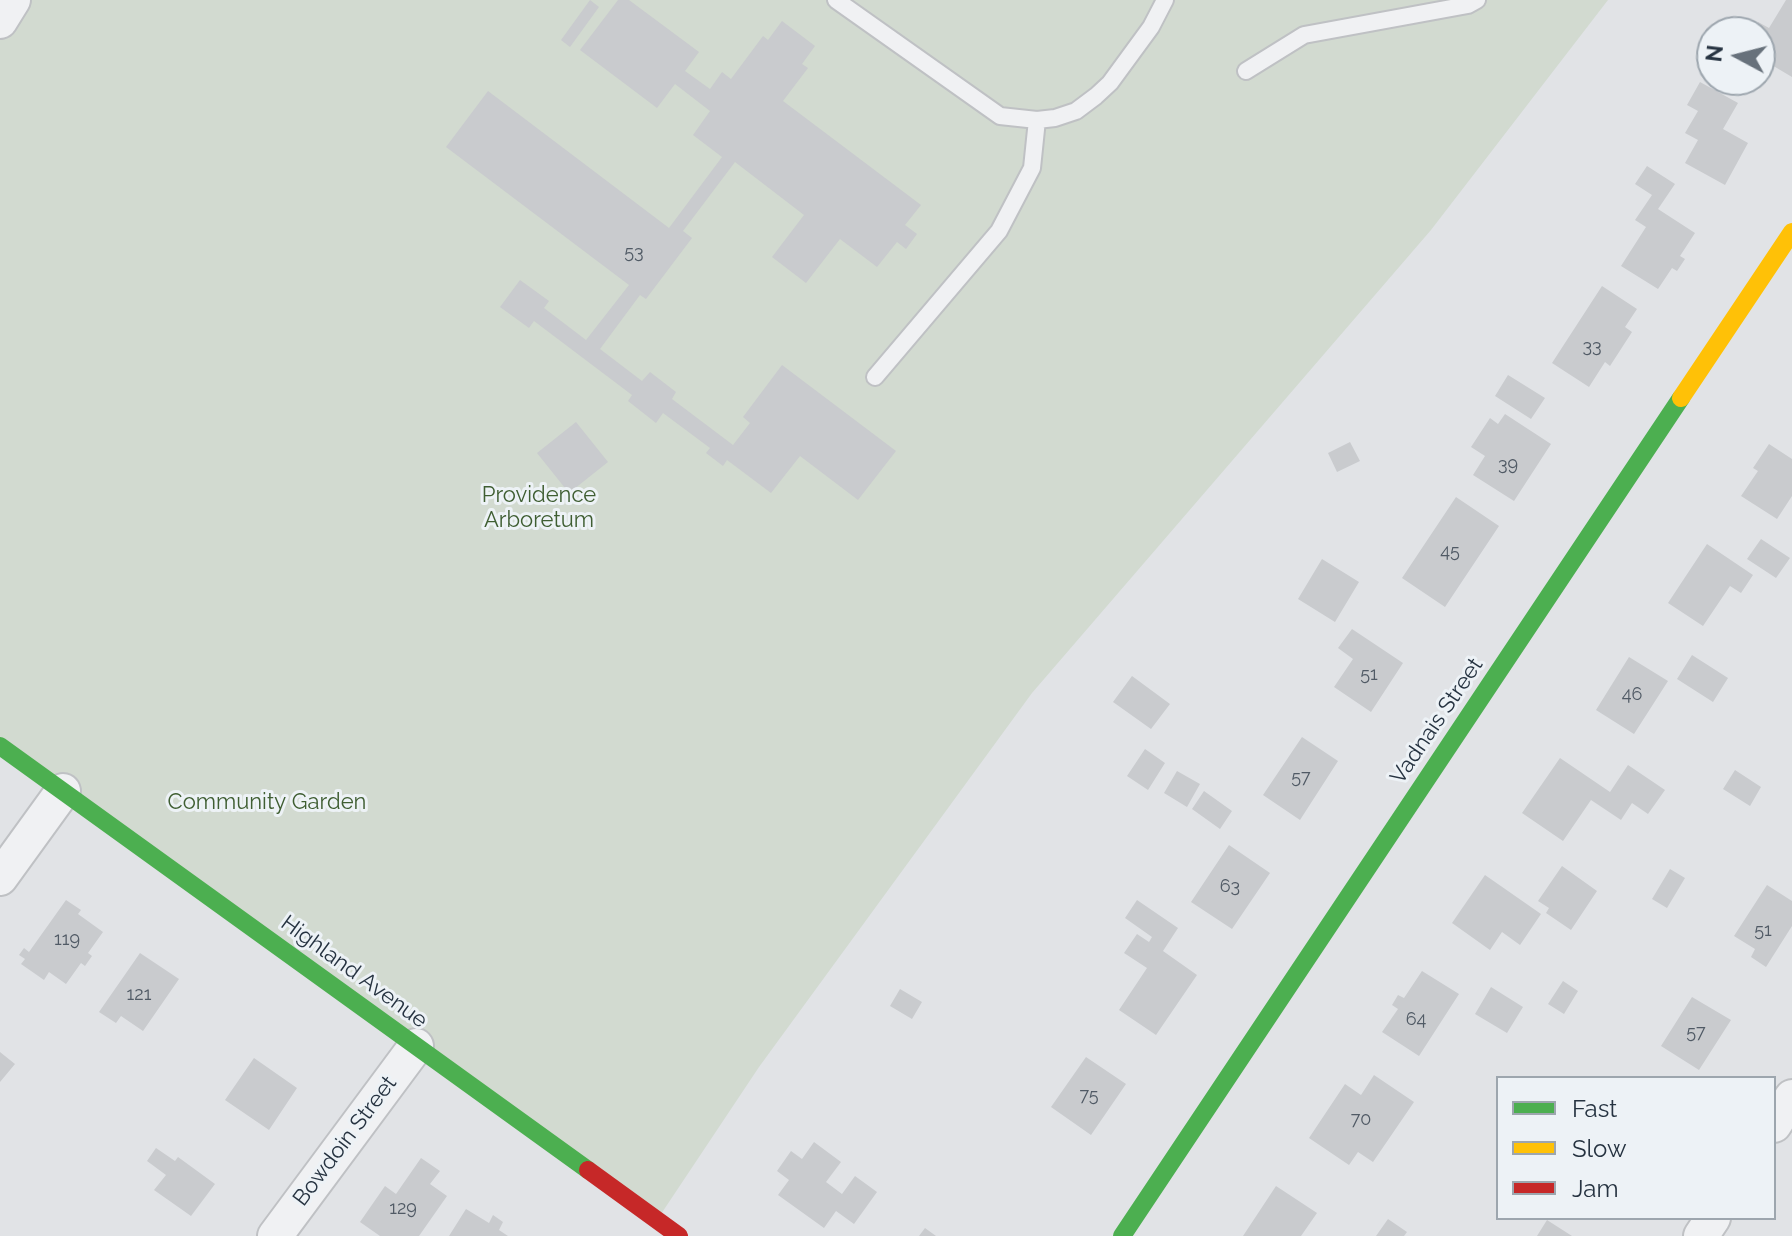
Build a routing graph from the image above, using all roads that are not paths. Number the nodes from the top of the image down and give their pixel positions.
1 (13, 0) edge
2 (836, 0) edge
3 (1165, 0) edge
4 (1477, 0) edge
5 (0, 21) edge
6 (1246, 71) dead end
7 (1037, 120) junction
8 (1792, 232) edge
9 (875, 377) dead end
10 (0, 746) edge
11 (63, 791) junction
12 (0, 878) edge
13 (416, 1046) junction
14 (1792, 1097) edge
15 (1776, 1122) edge
16 (275, 1236) edge
17 (679, 1236) edge
18 (1122, 1236) edge

1 - 5 street
2 - 7 lane
3 - 7 lane
4 - 6 lane
7 - 9 lane
8 - 18 street, Vadnais Street
10 - 11 street, Highland Avenue
11 - 12 street
11 - 13 street, Highland Avenue
13 - 16 street, Bowdoin Street
13 - 17 street, Highland Avenue
14 - 15 street

